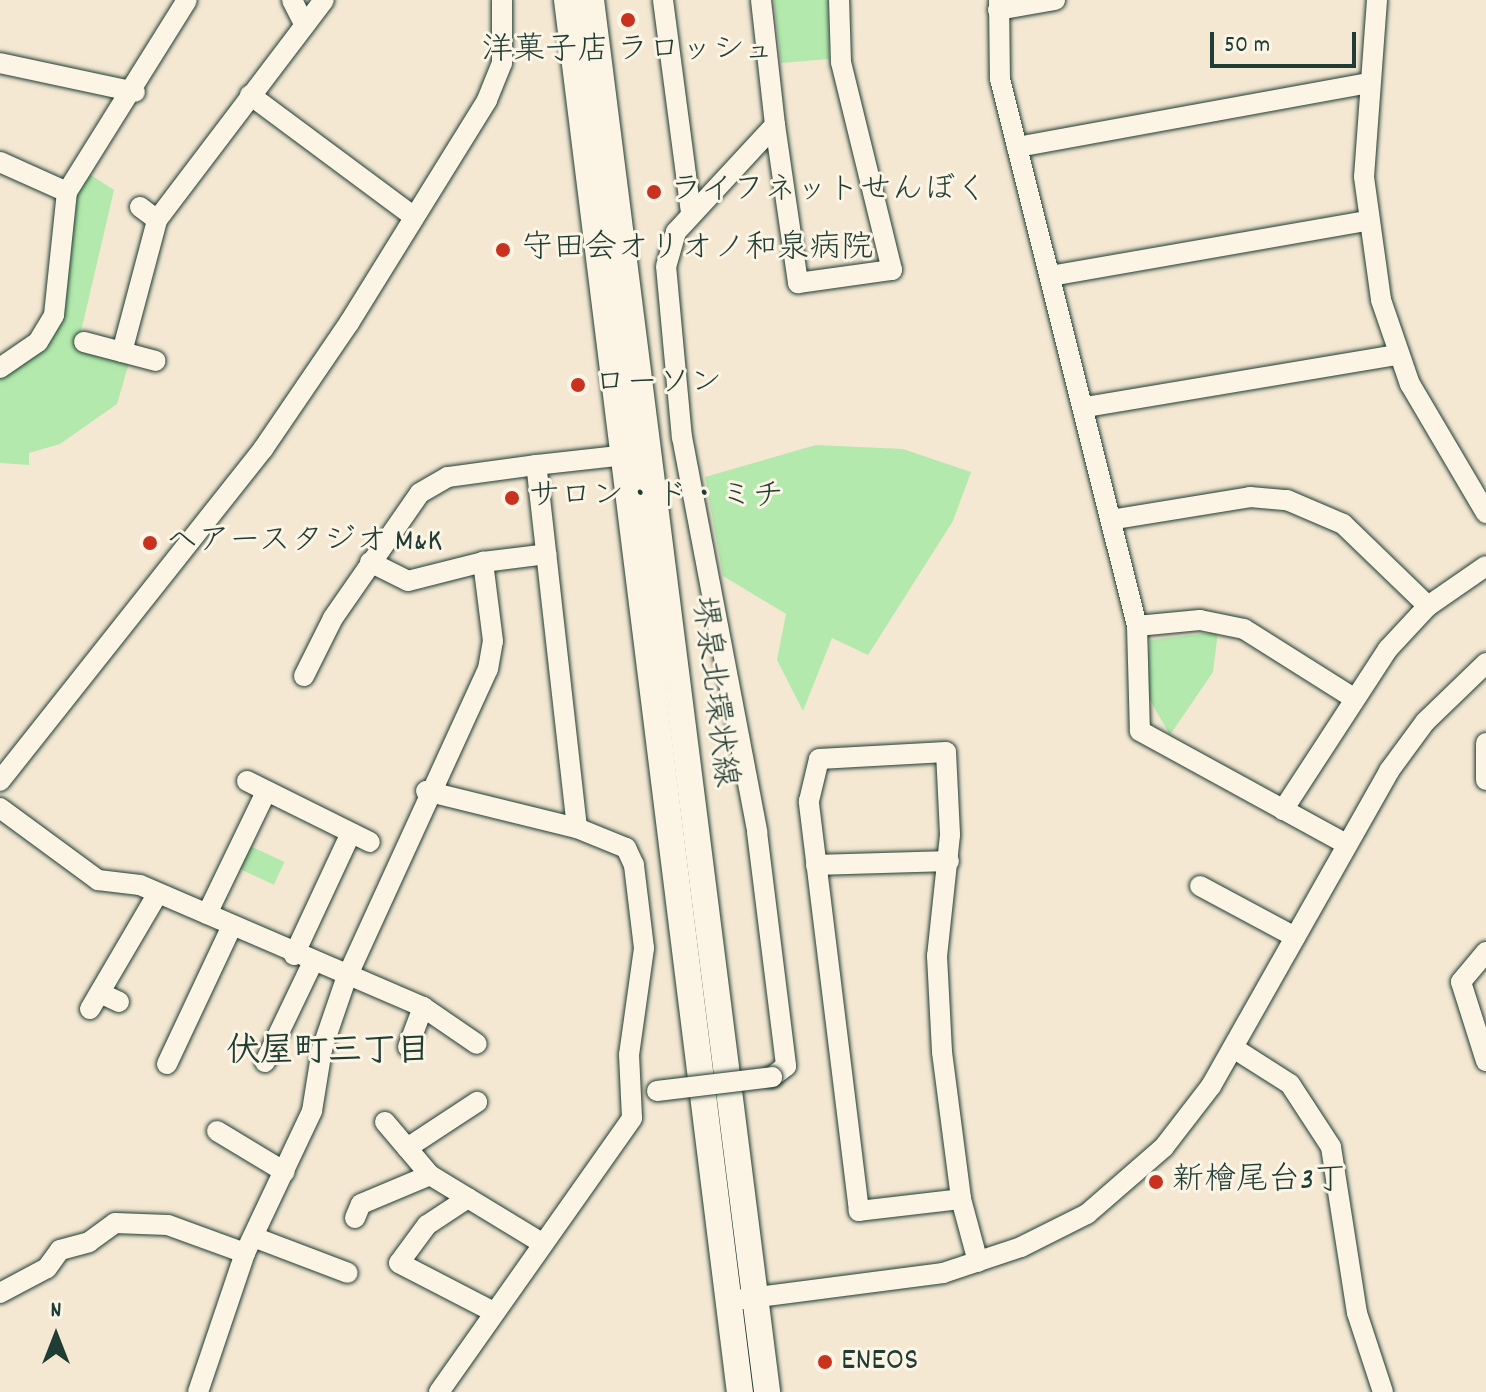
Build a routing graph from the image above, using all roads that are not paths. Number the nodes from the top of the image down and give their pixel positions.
1 (187, 0) edge
2 (292, 0) edge
3 (324, 0) edge
4 (502, 0) edge
5 (567, 0) edge
6 (591, 0) edge
7 (663, 0) edge
8 (761, 0) edge
9 (839, 0) edge
10 (1055, 0) edge
11 (1377, 0) edge
12 (999, 5) edge
13 (305, 25) junction
14 (0, 63) edge
15 (1369, 83) junction
16 (135, 92) junction
17 (250, 95) junction
18 (775, 125) junction
19 (1017, 147) junction
20 (1, 164) edge
21 (67, 192) junction
22 (140, 207) dead end
23 (691, 213) junction
24 (413, 216) junction
25 (157, 220) junction
26 (1366, 221) junction
27 (1051, 276) junction
28 (84, 342) dead end
29 (122, 352) junction
30 (1398, 355) junction
31 (156, 361) dead end
32 (0, 368) edge
33 (1086, 407) junction
34 (635, 454) junction
35 (536, 465) junction
36 (1486, 513) edge
37 (1116, 519) junction
38 (547, 554) junction
39 (370, 562) junction
40 (483, 562) junction
41 (1486, 566) edge
42 (1428, 606) junction
43 (1137, 626) junction
44 (1486, 663) edge
45 (304, 676) dead end
46 (1352, 697) junction
47 (1486, 743) edge
48 (1486, 780) edge
49 (0, 781) edge
50 (247, 781) dead end
51 (426, 791) junction
52 (265, 794) junction
53 (0, 808) edge
54 (1283, 810) junction
55 (577, 828) junction
56 (350, 835) junction
57 (370, 842) dead end
58 (1346, 844) junction
59 (949, 861) junction
60 (816, 865) junction
61 (1200, 886) dead end
62 (158, 893) junction
63 (207, 914) junction
64 (232, 926) junction
65 (1295, 937) junction
66 (1486, 952) edge
67 (303, 960) junction
68 (346, 979) junction
69 (119, 1002) dead end
70 (423, 1007) junction
71 (477, 1044) dead end
72 (408, 1047) dead end
73 (1235, 1049) junction
74 (1486, 1061) edge
75 (265, 1062) dead end
76 (167, 1064) dead end
77 (633, 1094) junction
78 (477, 1102) dead end
79 (385, 1122) dead end
80 (217, 1131) dead end
81 (407, 1148) junction
82 (285, 1172) junction
83 (430, 1175) junction
84 (468, 1198) junction
85 (961, 1199) junction
86 (355, 1218) dead end
87 (542, 1243) junction
88 (251, 1246) junction
89 (978, 1262) junction
90 (348, 1273) dead end
91 (0, 1293) edge
92 (741, 1299) junction
93 (490, 1310) junction
94 (198, 1392) edge
95 (439, 1392) edge
96 (740, 1392) edge
97 (767, 1392) edge
98 (1383, 1392) edge

1 - 16 street
2 - 13 street
3 - 13 street
4 - 24 street
5 - 34 main road, 堺泉北環状線
6 - 34 main road, 堺泉北環状線
7 - 23 street
8 - 18 street
9 - 18 street
10 - 12 street
11 - 15 street
12 - 19 street
13 - 17 street
14 - 16 street
15 - 19 street
15 - 26 street
16 - 21 street
17 - 24 street
17 - 25 street
18 - 23 street
19 - 27 street
20 - 21 street
21 - 32 street
22 - 25 street
23 - 77 street, bridge
24 - 49 street
25 - 29 street
26 - 27 street
26 - 30 street
27 - 33 street
28 - 29 street
29 - 31 street
30 - 33 street
30 - 36 street
33 - 37 street
34 - 35 street
34 - 92 main road, 堺泉北環状線
35 - 38 street
35 - 39 street
37 - 42 street
37 - 43 street
38 - 40 street
38 - 55 street
39 - 40 street
39 - 45 street
40 - 51 street
41 - 42 street
42 - 46 street
43 - 46 street
43 - 54 street
44 - 58 street
46 - 54 street
47 - 48 street
50 - 52 street
51 - 55 street
51 - 68 street
52 - 56 street
52 - 63 street
53 - 62 street
54 - 58 street
55 - 77 street
56 - 57 street
56 - 67 street
58 - 65 street
59 - 60 street
59 - 60 street
59 - 85 street
60 - 85 street
61 - 65 street
62 - 63 street
62 - 69 street
63 - 64 street
64 - 67 street
64 - 76 street
65 - 73 street
66 - 74 street
67 - 68 street
67 - 75 street
68 - 70 street
68 - 82 street
70 - 71 street
70 - 72 street
73 - 89 street
73 - 98 street
77 - 87 street
78 - 81 street
79 - 81 street
80 - 82 street
81 - 83 street
82 - 88 street
83 - 84 street
83 - 86 street
84 - 87 street
84 - 93 street
85 - 89 street
87 - 93 street
88 - 90 street
88 - 91 street
88 - 94 street
89 - 92 street
92 - 96 main road, 堺泉北環状線
92 - 97 main road, 堺泉北環状線
93 - 95 street

